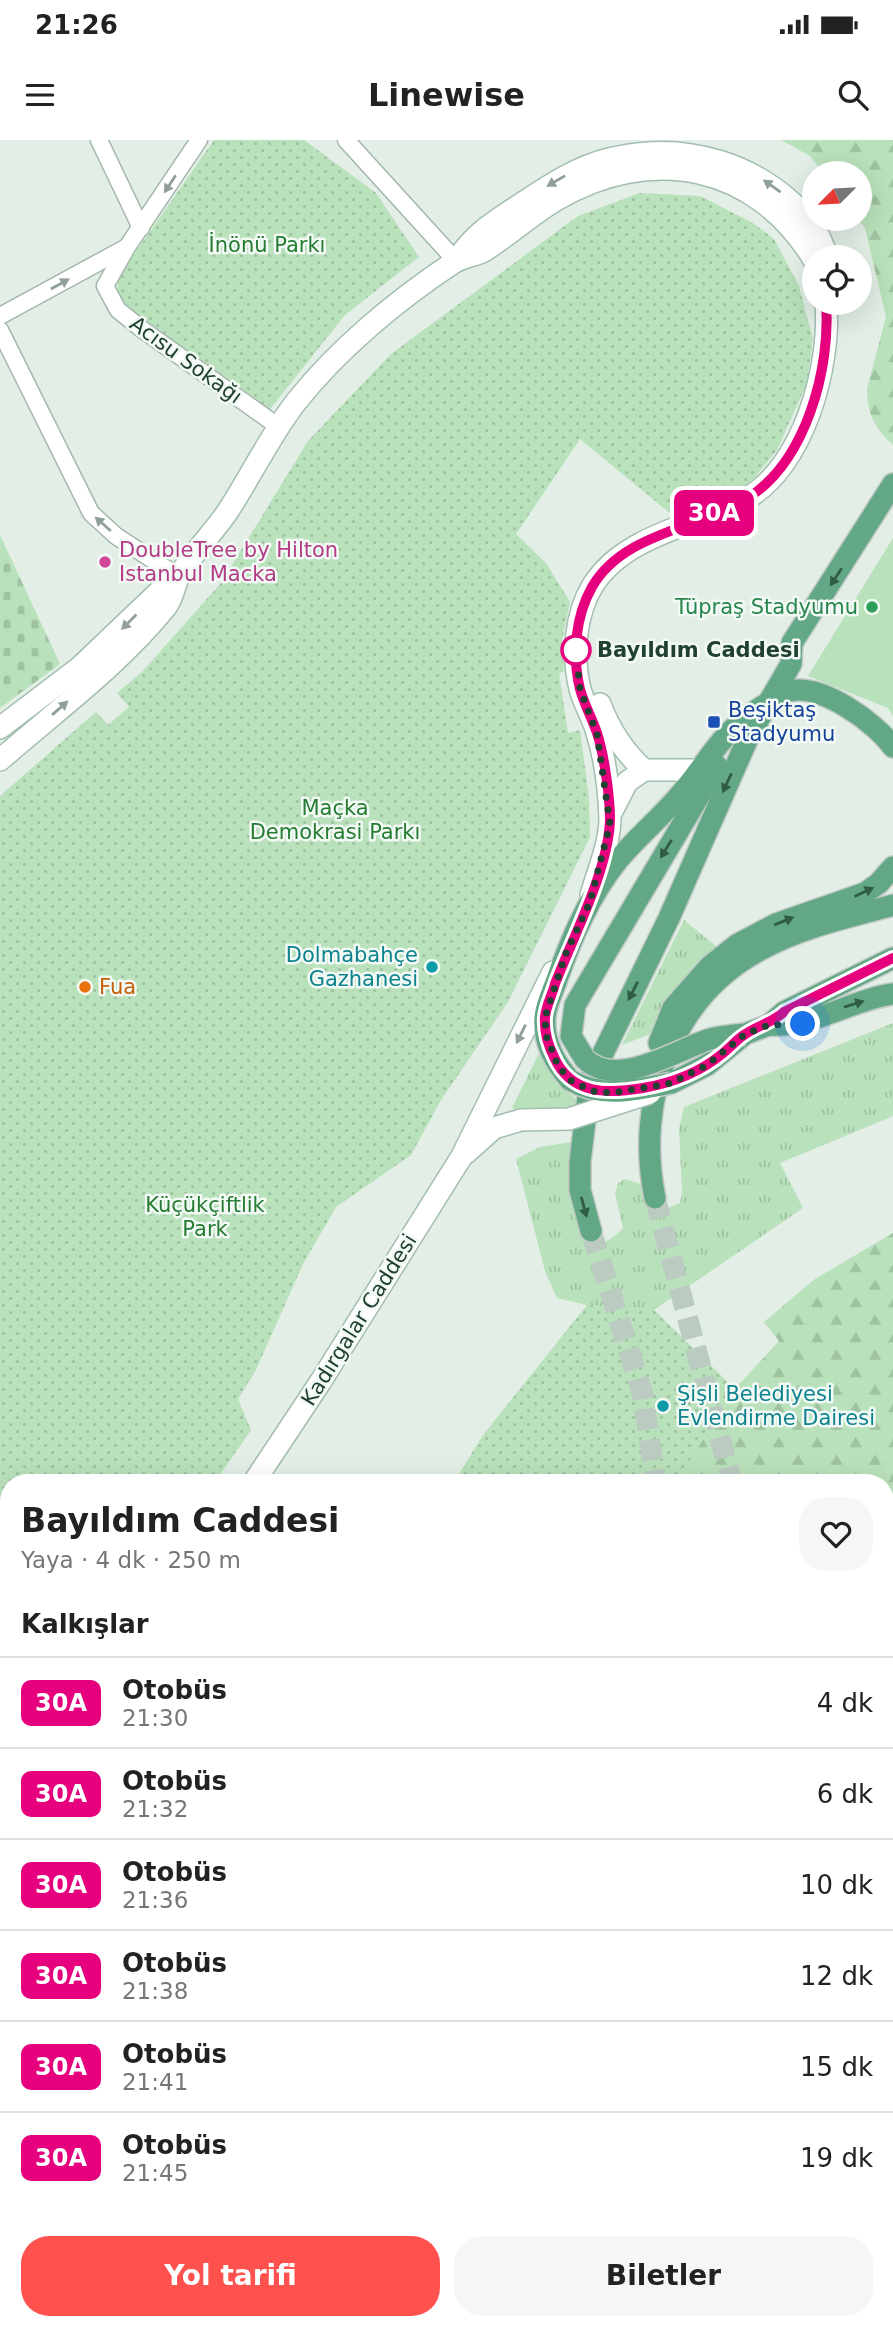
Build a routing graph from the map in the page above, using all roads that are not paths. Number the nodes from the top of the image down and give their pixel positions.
1 (99, 140) edge
2 (198, 140) edge
3 (346, 140) edge
4 (141, 228) junction
5 (805, 245) edge
6 (822, 245) edge
7 (127, 247) junction
8 (456, 261) junction
9 (827, 315) edge
10 (839, 315) edge
11 (0, 316) edge
12 (0, 330) edge
13 (279, 427) junction
14 (893, 484) edge
15 (179, 577) junction
16 (770, 701) junction
17 (736, 726) junction
18 (0, 728) edge
19 (893, 747) edge
20 (3, 757) edge
21 (644, 770) junction
22 (698, 770) junction
23 (610, 815) junction
24 (893, 867) edge
25 (590, 902) junction
26 (893, 905) edge
27 (566, 953) junction
28 (893, 958) edge
29 (893, 995) edge
30 (769, 1025) junction
31 (745, 1034) junction
32 (671, 1083) junction
33 (649, 1126) junction
34 (462, 1156) junction
35 (656, 1198) tunnel mouth
36 (591, 1231) tunnel mouth
37 (259, 1474) edge

1 - 4 street
2 -> 4 street, Acısu Sokağı
3 - 8 street
4 - 7 street, Acısu Sokağı
5 - 8 main road
6 -> 8 main road
11 -> 7 street, Acısu Sokağı
7 - 13 street, Acısu Sokağı
8 - 13 main road
9 - 23 main road
10 - 21 main road
15 -> 12 street
13 - 15 main road
14 -> 16 main road
15 -> 18 main road
20 -> 15 main road
16 - 17 main road
16 - 19 main road
16 -> 36 main road
17 - 22 main road
17 -> 31 main road, bridge
21 - 22 main road
21 - 23 main road
22 - 25 main road
23 - 25 main road
33 -> 24 main road
25 - 27 main road
26 - 33 main road
27 - 32 main road, bridge
27 -> 34 main road
28 - 30 main road
30 -> 29 main road
30 - 31 main road
31 - 32 main road
32 - 34 main road, bridge
33 - 35 main road
34 - 37 main road, Kadırgalar Caddesi

